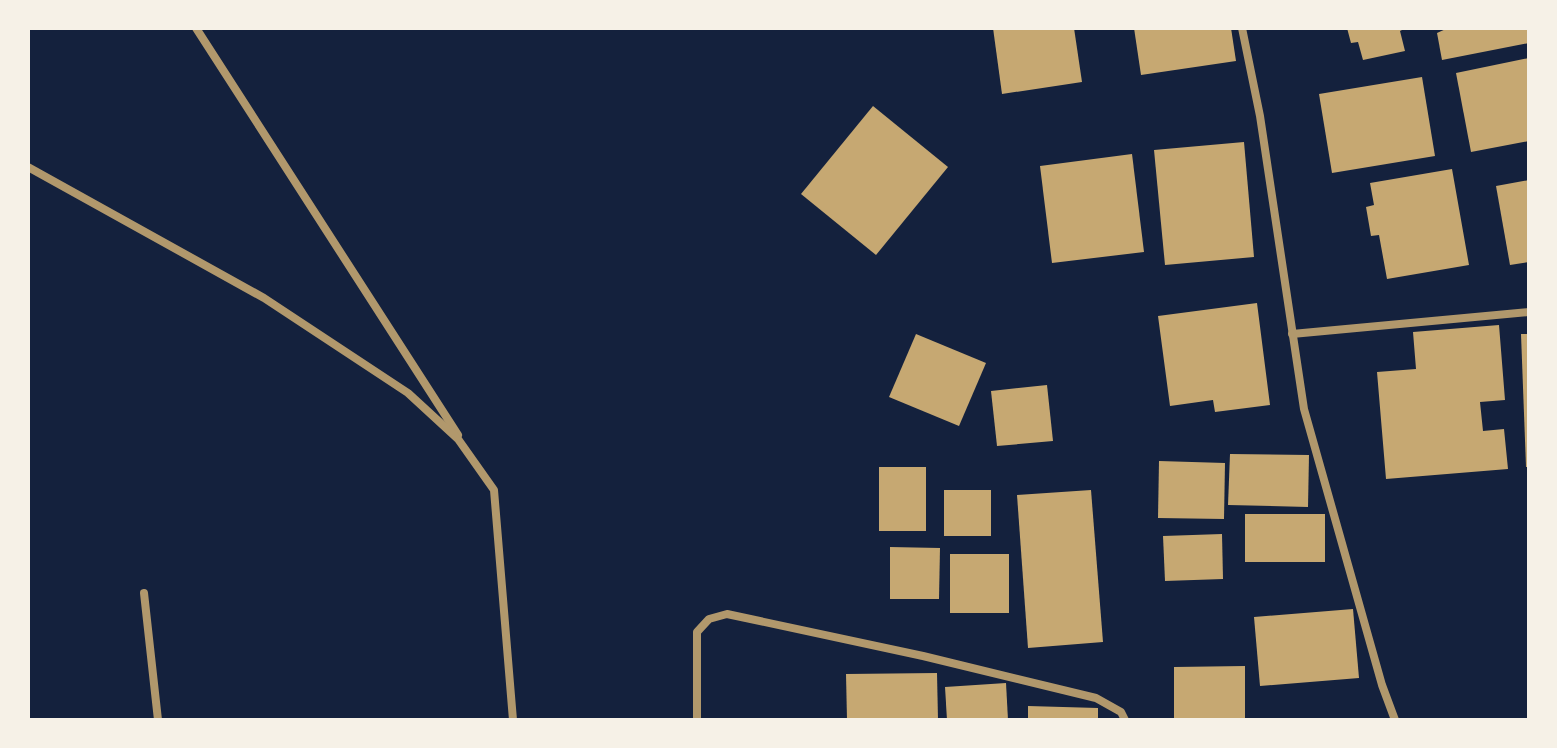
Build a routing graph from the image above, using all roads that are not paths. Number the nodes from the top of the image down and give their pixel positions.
1 (196, 28) edge
2 (1242, 28) edge
3 (28, 167) edge
4 (1529, 312) edge
5 (1292, 334) junction
6 (494, 490) junction
7 (144, 593) dead end
8 (158, 720) edge
9 (513, 720) edge
10 (697, 720) edge
11 (1125, 720) edge
12 (1395, 720) edge

1 - 6 street
2 - 5 street
3 - 6 street
4 - 5 street
5 - 12 street
6 - 9 street
7 - 8 street
10 - 11 street

